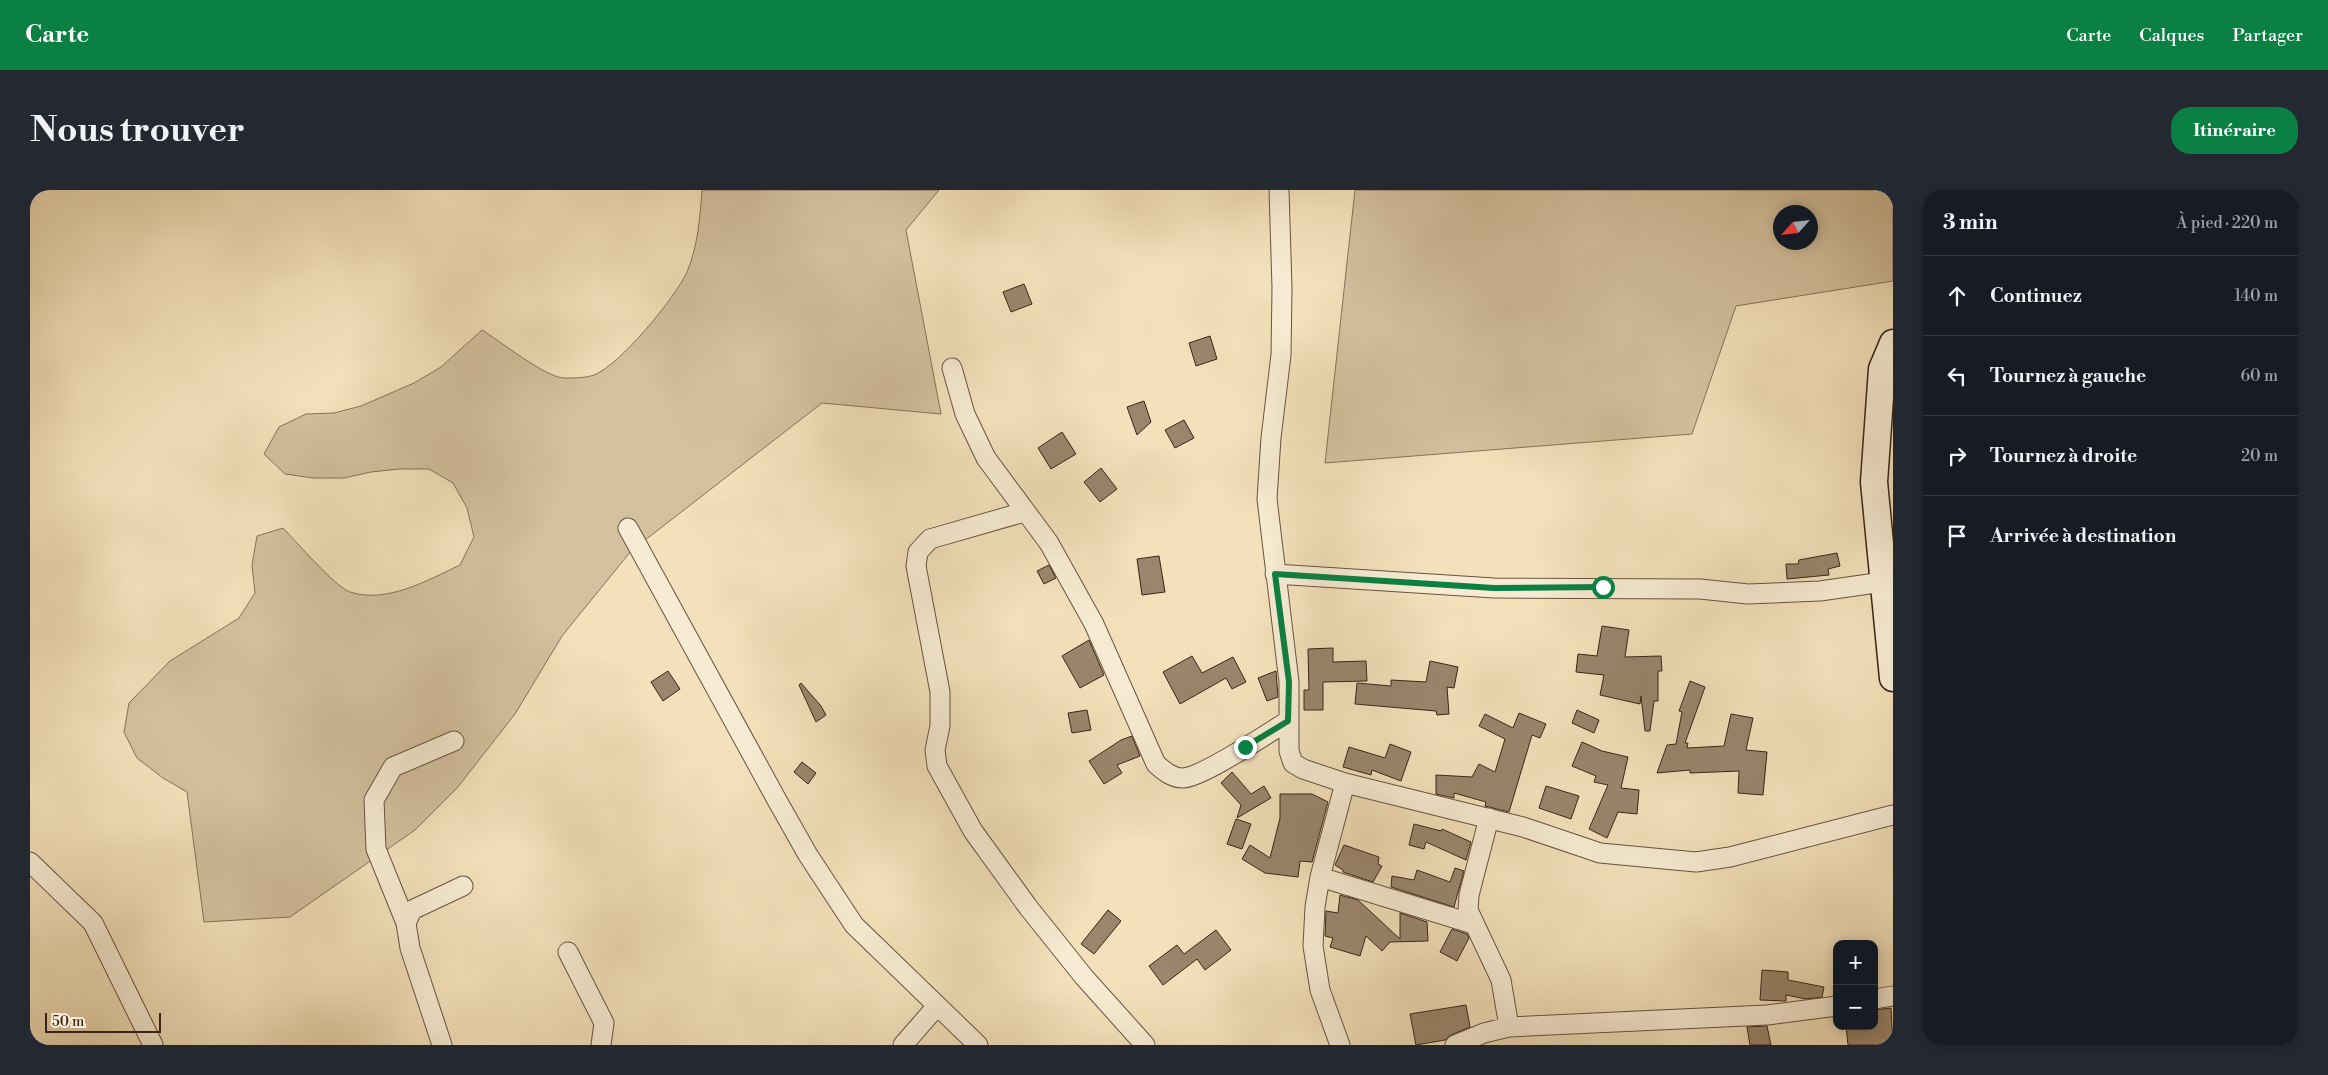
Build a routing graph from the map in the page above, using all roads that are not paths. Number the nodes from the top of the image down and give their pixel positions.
1 (1279, 190) edge
2 (1893, 343) edge
3 (952, 368) dead end
4 (1024, 512) junction
5 (628, 528) dead end
6 (1275, 574) junction
7 (1884, 582) junction
8 (1893, 678) edge
9 (1288, 721) junction
10 (454, 741) dead end
11 (1345, 783) junction
12 (1893, 815) edge
13 (1489, 818) junction
14 (30, 862) edge
15 (1320, 878) junction
16 (463, 886) dead end
17 (406, 923) junction
18 (1473, 924) junction
19 (568, 952) dead end
20 (1893, 996) edge
21 (1878, 998) edge
22 (937, 1006) junction
23 (1833, 1007) edge
24 (1509, 1027) junction
25 (153, 1045) edge
26 (442, 1045) edge
27 (601, 1045) edge
28 (903, 1045) edge
29 (978, 1045) edge
30 (1145, 1045) edge
31 (1340, 1045) edge
32 (1455, 1045) edge

1 - 6 street
2 - 7 street
3 - 4 street
4 - 9 street
4 - 30 street
5 - 22 street
6 - 7 street
6 - 9 street
7 - 8 street
9 - 11 street
10 - 17 street
11 - 13 street
11 - 15 street
12 - 13 street
13 - 18 street
14 - 25 street
15 - 18 street
15 - 31 street
16 - 17 street
17 - 26 street
18 - 24 street
19 - 27 street
20 - 21 street
22 - 28 street
22 - 29 street
23 - 24 street
24 - 32 street

